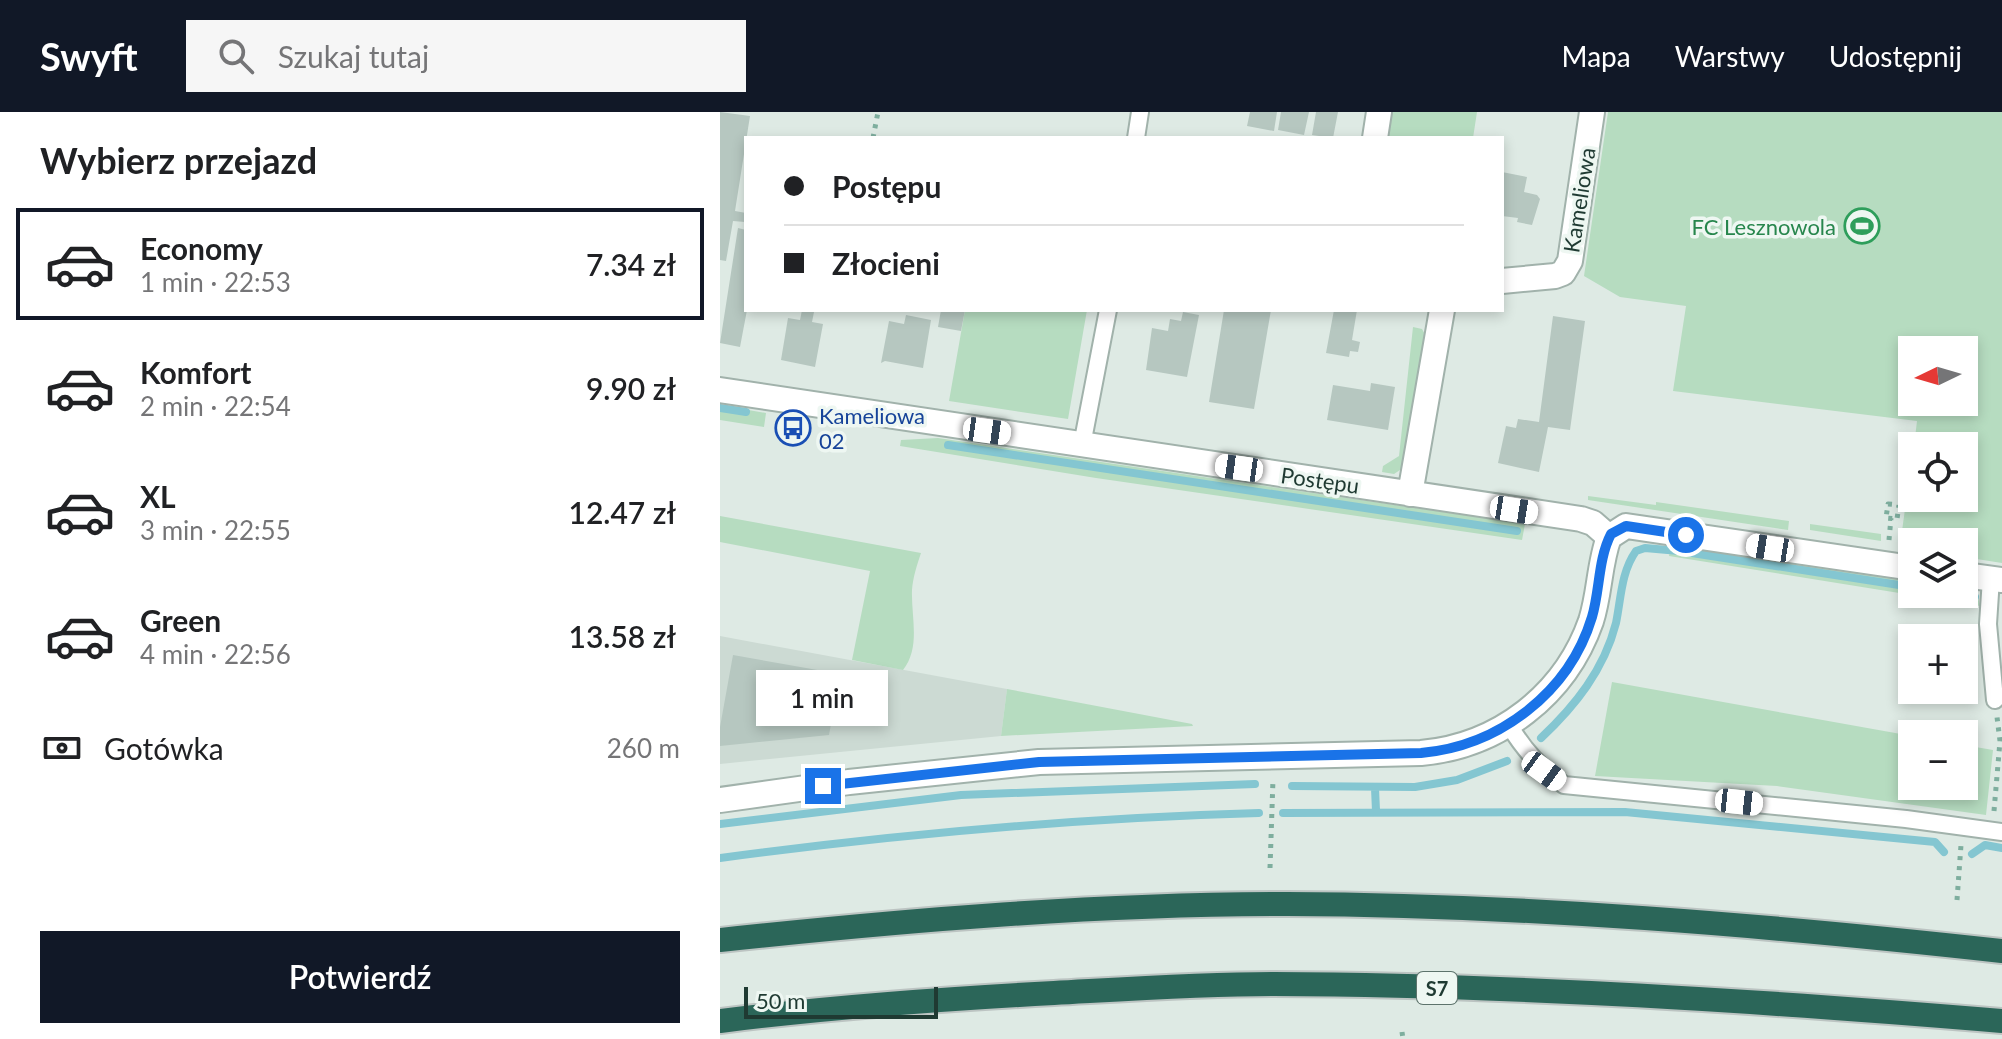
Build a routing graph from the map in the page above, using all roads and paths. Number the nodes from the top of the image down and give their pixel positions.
1 (878, 112) edge
2 (1140, 112) edge
3 (1379, 112) edge
4 (1592, 112) edge
5 (873, 136) edge
6 (1136, 136) edge
7 (1375, 136) edge
8 (1504, 281) edge
9 (1108, 312) edge
10 (1442, 312) edge
11 (720, 390) edge
12 (1082, 445) junction
13 (1410, 494) junction
14 (1891, 518) dead end
15 (1609, 537) junction
16 (1888, 549) dead end
17 (1898, 566) edge
18 (1996, 579) edge
19 (1995, 700) joint
20 (1509, 725) junction
21 (1278, 755) junction
22 (720, 800) edge
23 (1997, 831) edge
24 (1961, 849) dead end
25 (1270, 868) dead end
26 (1957, 900) dead end
27 (720, 940) edge
28 (2002, 951) edge
29 (720, 1021) edge
30 (2002, 1021) edge

1 - 5 path
2 - 6 lane
3 - 7 street
4 - 8 street, Kameliowa
9 - 12 lane
10 - 13 street
11 - 12 street, Postępu
12 - 13 street, Postępu
13 - 15 street, Postępu
14 - 16 path
15 - 17 street
15 - 20 street
18 - 19 lane
19 - 23 path
20 - 21 street
20 - 23 lane
21 - 22 street
21 - 25 path
24 - 26 path
27 - 28 highway
29 - 30 highway, S7

